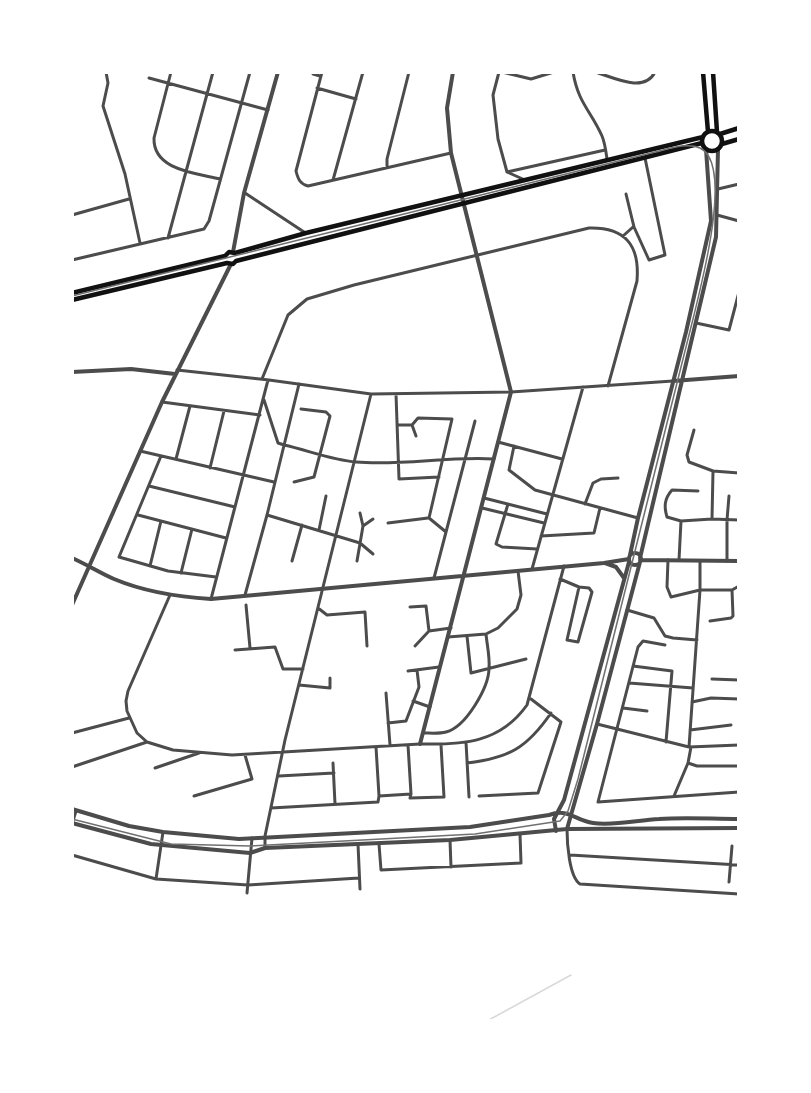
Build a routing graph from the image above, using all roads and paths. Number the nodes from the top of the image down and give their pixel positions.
1 (106, 72) edge
2 (171, 72) edge
3 (213, 72) edge
4 (250, 72) edge
5 (278, 72) edge
6 (363, 72) edge
7 (409, 72) edge
8 (453, 72) edge
9 (500, 72) edge
10 (554, 72) edge
11 (573, 72) edge
12 (595, 72) edge
13 (655, 72) edge
14 (703, 72) edge
15 (713, 72) edge
16 (313, 74) dead end
17 (321, 74) edge
18 (611, 74) edge
19 (149, 78) dead end
20 (168, 84) junction
21 (317, 88) junction
22 (207, 94) junction
23 (356, 99) junction
24 (242, 102) junction
25 (268, 110) junction
26 (739, 128) edge
27 (708, 132) junction
28 (719, 133) junction
29 (703, 137) junction
30 (739, 139) edge
31 (702, 143) junction
32 (722, 144) junction
33 (706, 149) junction
34 (718, 149) junction
35 (605, 150) junction
36 (452, 153) junction
37 (645, 158) junction
38 (608, 161) junction
39 (387, 167) junction
40 (185, 170) junction
41 (507, 172) junction
42 (220, 179) junction
43 (333, 180) junction
44 (526, 181) junction
45 (739, 184) edge
46 (718, 189) junction
47 (244, 193) junction
48 (627, 194) dead end
49 (463, 195) junction
50 (129, 199) junction
51 (465, 204) junction
52 (72, 215) edge
53 (717, 215) junction
54 (739, 221) edge
55 (634, 227) junction
56 (306, 233) junction
57 (623, 236) junction
58 (168, 239) junction
59 (140, 243) junction
60 (234, 253) junction
61 (225, 256) junction
62 (478, 256) junction
63 (72, 260) edge
64 (236, 261) junction
65 (229, 264) junction
66 (739, 291) edge
67 (72, 293) edge
68 (72, 300) edge
69 (696, 323) junction
70 (72, 372) edge
71 (176, 372) junction
72 (739, 376) edge
73 (262, 379) junction
74 (269, 380) junction
75 (673, 381) junction
76 (683, 381) junction
77 (299, 384) junction
78 (608, 386) junction
79 (583, 387) junction
80 (511, 392) junction
81 (370, 394) junction
82 (396, 394) junction
83 (264, 400) junction
84 (162, 402) junction
85 (190, 405) junction
86 (302, 408) dead end
87 (224, 411) junction
88 (260, 415) junction
89 (475, 421) dead end
90 (397, 425) junction
91 (412, 425) junction
92 (694, 430) dead end
93 (416, 436) dead end
94 (498, 442) junction
95 (284, 445) junction
96 (514, 446) junction
97 (141, 451) junction
98 (321, 453) junction
99 (161, 456) junction
100 (466, 457) junction
101 (176, 459) junction
102 (443, 459) junction
103 (494, 459) junction
104 (562, 459) junction
105 (355, 462) junction
106 (398, 462) junction
107 (210, 468) junction
108 (713, 471) junction
109 (739, 473) edge
110 (243, 476) junction
111 (439, 477) junction
112 (618, 478) dead end
113 (274, 482) junction
114 (294, 482) dead end
115 (149, 486) junction
116 (698, 491) dead end
117 (552, 495) junction
118 (729, 495) dead end
119 (326, 496) dead end
120 (484, 498) junction
121 (508, 504) junction
122 (585, 504) junction
123 (235, 507) junction
124 (482, 508) junction
125 (600, 508) junction
126 (360, 513) dead end
127 (506, 514) junction
128 (547, 514) junction
129 (138, 515) junction
130 (267, 515) junction
131 (429, 518) junction
132 (638, 518) junction
133 (373, 519) dead end
134 (712, 519) junction
135 (727, 520) junction
136 (739, 520) edge
137 (161, 521) junction
138 (681, 521) junction
139 (388, 523) dead end
140 (544, 523) junction
141 (302, 525) junction
142 (363, 526) junction
143 (192, 529) junction
144 (319, 530) junction
145 (446, 532) junction
146 (336, 535) junction
147 (541, 536) junction
148 (226, 538) junction
149 (360, 543) junction
150 (537, 549) junction
151 (373, 554) dead end
152 (72, 558) edge
153 (629, 559) junction
154 (640, 560) junction
155 (668, 560) junction
156 (679, 560) junction
157 (292, 561) dead end
158 (357, 561) dead end
159 (700, 561) junction
160 (728, 561) junction
161 (739, 561) edge
162 (604, 563) junction
163 (90, 566) junction
164 (150, 566) junction
165 (564, 566) junction
166 (532, 569) junction
167 (518, 571) junction
168 (181, 573) junction
169 (465, 576) junction
170 (216, 577) junction
171 (434, 578) junction
172 (625, 578) junction
173 (560, 579) junction
174 (739, 586) edge
175 (579, 587) junction
176 (323, 588) junction
177 (700, 590) junction
178 (732, 590) junction
179 (170, 595) junction
180 (245, 595) junction
181 (211, 599) junction
182 (72, 605) edge
183 (246, 605) dead end
184 (410, 607) dead end
185 (318, 608) junction
186 (627, 610) junction
187 (710, 621) dead end
188 (451, 628) junction
189 (429, 632) junction
190 (486, 634) junction
191 (467, 636) junction
192 (448, 637) junction
193 (697, 640) junction
194 (664, 645) dead end
195 (368, 646) dead end
196 (415, 646) dead end
197 (250, 649) junction
198 (234, 650) dead end
199 (526, 659) dead end
200 (633, 666) junction
201 (441, 667) junction
202 (303, 669) junction
203 (490, 669) junction
204 (417, 670) junction
205 (408, 671) dead end
206 (330, 678) dead end
207 (712, 679) dead end
208 (739, 680) edge
209 (629, 682) junction
210 (299, 685) junction
211 (671, 687) junction
212 (693, 688) junction
213 (386, 693) dead end
214 (530, 699) junction
215 (739, 699) edge
216 (413, 701) junction
217 (692, 702) junction
218 (430, 707) junction
219 (623, 708) junction
220 (647, 711) dead end
221 (551, 713) junction
222 (129, 718) junction
223 (388, 723) junction
224 (597, 724) junction
225 (730, 725) dead end
226 (618, 730) junction
227 (690, 730) junction
228 (72, 733) edge
229 (423, 733) junction
230 (147, 742) junction
231 (466, 742) junction
232 (666, 742) junction
233 (420, 744) junction
234 (408, 745) junction
235 (441, 745) junction
236 (739, 745) edge
237 (390, 746) junction
238 (376, 747) junction
239 (690, 747) junction
240 (201, 753) junction
241 (284, 753) junction
242 (245, 754) junction
243 (333, 763) dead end
244 (688, 763) junction
245 (467, 764) junction
246 (739, 766) edge
247 (72, 767) edge
248 (155, 768) dead end
249 (334, 773) junction
250 (279, 776) junction
251 (739, 792) edge
252 (411, 795) junction
253 (194, 796) dead end
254 (379, 796) junction
255 (479, 796) dead end
256 (469, 797) dead end
257 (673, 797) junction
258 (335, 804) junction
259 (271, 808) junction
260 (74, 810) edge
261 (558, 812) junction
262 (572, 815) junction
263 (739, 819) edge
264 (72, 824) edge
265 (739, 828) edge
266 (567, 829) junction
267 (556, 831) junction
268 (163, 832) junction
269 (520, 834) junction
270 (265, 836) junction
271 (252, 838) junction
272 (450, 840) junction
273 (379, 843) junction
274 (358, 844) junction
275 (160, 845) junction
276 (732, 846) dead end
277 (265, 848) junction
278 (250, 853) junction
279 (72, 855) edge
280 (570, 855) junction
281 (731, 865) junction
282 (739, 865) edge
283 (451, 867) junction
284 (359, 878) junction
285 (156, 879) junction
286 (729, 882) dead end
287 (248, 885) junction
288 (360, 889) dead end
289 (247, 893) dead end
290 (739, 894) edge

1 - 50 street
2 - 20 street
3 - 22 street
4 - 24 street
5 - 25 street
6 - 23 street
7 - 39 street
8 - 36 street
9 - 10 street
9 - 41 street
11 - 35 street
12 - 18 street
13 - 18 street
14 - 27 main road
15 - 28 main road
16 - 17 street
17 - 21 street
19 - 20 street
20 - 22 street
20 - 40 street
21 - 23 street
21 - 43 street
22 - 24 street
22 - 40 street
23 - 43 street
24 - 25 street
24 - 42 street
25 - 47 street
26 - 28 main road
27 - 28 main road
27 - 29 main road
28 - 32 main road
29 - 31 main road
29 - 38 main road
30 - 32 main road
31 - 33 main road
31 - 37 main road
32 - 34 main road
33 - 34 main road
33 - 75 street
34 - 46 street
35 - 38 street
35 - 41 street
36 - 39 street
36 - 49 street
37 - 51 main road
37 - 55 street
38 - 44 main road
39 - 43 street
40 - 42 street
40 - 58 street
41 - 44 street
42 - 58 street
44 - 49 main road
45 - 46 street
46 - 53 street
47 - 56 street
47 - 60 street
48 - 55 street
49 - 51 street
49 - 56 main road
50 - 52 street
50 - 59 street
51 - 62 street
51 - 64 main road
53 - 54 street
53 - 69 street
55 - 57 street
56 - 60 main road
57 - 62 street
57 - 78 street
58 - 59 street
59 - 63 street
60 - 61 main road
60 - 64 main road
61 - 65 main road
61 - 67 main road
62 - 73 street
62 - 80 street
64 - 65 main road
65 - 68 main road
65 - 71 street
66 - 69 street
69 - 76 street
70 - 71 street
71 - 73 street
71 - 84 street
72 - 76 street
73 - 74 street
74 - 77 street
74 - 83 street
75 - 76 street
75 - 78 street
75 - 132 street
76 - 154 street
77 - 81 street
77 - 95 street
78 - 79 street
79 - 80 street
79 - 104 street
80 - 82 street
80 - 94 street
81 - 82 street
81 - 105 street
82 - 90 street
83 - 88 street
83 - 95 street
84 - 85 street
84 - 97 street
85 - 87 street
85 - 101 street
86 - 98 street
87 - 88 street
87 - 107 street
88 - 110 street
89 - 100 street
90 - 91 street
90 - 106 street
91 - 93 street
91 - 102 street
92 - 108 street
94 - 96 street
94 - 103 street
95 - 98 street
95 - 113 street
96 - 104 street
96 - 117 street
97 - 99 street
97 - 163 street
98 - 105 street
98 - 114 street
99 - 101 street
99 - 115 street
100 - 102 street
100 - 103 street
100 - 145 street
101 - 107 street
102 - 106 street
102 - 111 street
103 - 120 street
104 - 117 street
105 - 106 street
105 - 146 street
106 - 111 street
107 - 110 street
108 - 109 street
108 - 134 street
110 - 113 street
110 - 123 street
111 - 131 street
112 - 122 street
113 - 130 street
115 - 123 street
115 - 129 street
116 - 138 street
117 - 122 street
117 - 128 street
118 - 135 street
119 - 144 street
120 - 121 street
120 - 124 street
121 - 127 street
121 - 128 street
122 - 125 street
123 - 148 street
124 - 127 street
124 - 169 street
125 - 132 street
125 - 147 street
126 - 142 street
127 - 140 street
127 - 150 street
128 - 140 street
129 - 137 street
129 - 164 street
130 - 141 street
130 - 180 street
131 - 139 street
131 - 145 street
132 - 153 street
133 - 142 street
134 - 135 street
134 - 138 street
135 - 136 street
135 - 160 street
137 - 143 street
137 - 164 street
138 - 156 street
140 - 147 street
141 - 144 street
141 - 157 street
142 - 149 street
143 - 148 street
143 - 168 street
144 - 146 street
145 - 171 street
146 - 149 street
146 - 176 street
147 - 150 street
148 - 170 street
149 - 151 street
149 - 158 street
150 - 166 street
152 - 163 street
153 - 154 street
153 - 154 street
153 - 162 street
153 - 172 street
154 - 155 street
154 - 186 street
155 - 156 street
155 - 177 street
156 - 159 street
159 - 160 street
159 - 177 street
160 - 161 street
162 - 165 street
162 - 172 street
163 - 179 street
163 - 182 street
164 - 168 street
165 - 166 street
165 - 173 street
166 - 167 street
167 - 169 street
167 - 190 street
168 - 170 street
169 - 171 street
169 - 188 street
170 - 181 street
171 - 176 street
172 - 261 street
173 - 175 street
173 - 214 street
174 - 178 street
175 - 175 street
176 - 180 street
176 - 185 street
177 - 178 street
177 - 193 street
178 - 187 street
179 - 181 street
179 - 222 street
180 - 181 street
183 - 197 street
184 - 189 street
185 - 195 street
185 - 202 street
186 - 193 street
186 - 224 street
188 - 189 street
188 - 192 street
189 - 196 street
190 - 191 street
190 - 203 street
191 - 192 street
191 - 203 street
192 - 201 street
193 - 212 street
194 - 200 street
197 - 198 street
197 - 202 street
199 - 203 street
200 - 209 street
200 - 211 street
201 - 204 street
201 - 218 street
202 - 210 street
203 - 229 street
204 - 205 street
204 - 216 street
206 - 210 street
207 - 208 street
209 - 211 street
209 - 219 street
210 - 241 street
211 - 212 street
211 - 232 street
212 - 217 street
213 - 223 street
214 - 221 street
214 - 231 street
215 - 217 street
216 - 218 street
216 - 223 street
217 - 227 street
218 - 229 street
219 - 220 street
219 - 226 street
221 - 245 street
221 - 255 street
222 - 228 street
222 - 230 street
223 - 237 street
224 - 226 street
224 - 262 street
225 - 227 street
226 - 232 street
226 - 257 street
227 - 239 street
229 - 233 street
230 - 240 street
230 - 247 street
231 - 235 street
231 - 245 street
232 - 239 street
233 - 234 street
233 - 235 street
234 - 237 street
234 - 252 street
235 - 252 street
236 - 239 street
237 - 238 street
238 - 241 street
238 - 254 street
239 - 244 street
240 - 242 street
240 - 248 street
241 - 242 street
241 - 250 street
242 - 253 street
243 - 249 street
244 - 246 street
244 - 257 street
245 - 256 street
249 - 250 street
249 - 258 street
250 - 259 street
251 - 257 street
252 - 254 street
254 - 258 street
258 - 259 street
259 - 270 street
260 - 264 street
260 - 268 street
261 - 262 street
261 - 267 street
261 - 270 street
262 - 263 street
262 - 266 street
264 - 275 street
265 - 266 street
266 - 267 street
266 - 280 street
267 - 269 street
268 - 271 street
268 - 275 street
269 - 272 street
269 - 283 street
270 - 271 street
270 - 277 street
271 - 278 street
272 - 273 street
272 - 283 street
273 - 274 street
273 - 283 street
274 - 277 street
274 - 284 street
275 - 278 street
275 - 285 street
276 - 281 street
277 - 278 street
278 - 287 street
279 - 285 street
280 - 281 street
280 - 290 street
281 - 282 street
281 - 286 street
284 - 287 street
284 - 288 street
285 - 287 street
287 - 289 street

